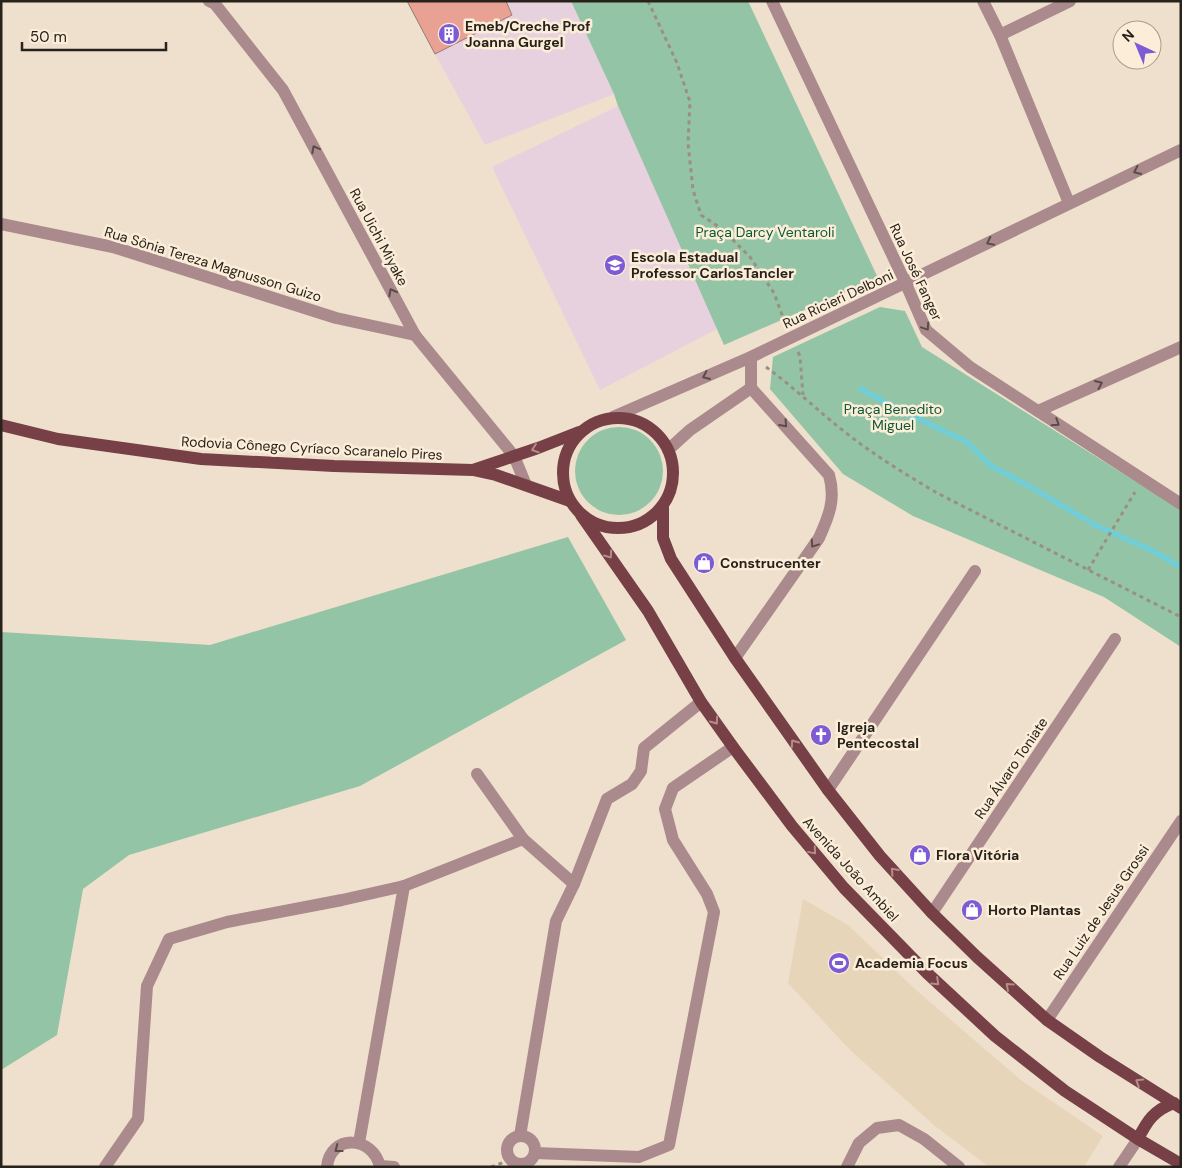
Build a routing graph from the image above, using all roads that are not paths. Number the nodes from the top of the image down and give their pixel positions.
1 (209, 1) edge
2 (772, 1) edge
3 (983, 1) edge
4 (1070, 1) edge
5 (1000, 35) junction
6 (1181, 150) edge
7 (1069, 203) junction
8 (1, 224) edge
9 (906, 284) junction
10 (415, 334) junction
11 (1181, 347) edge
12 (751, 357) junction
13 (751, 388) junction
14 (1038, 412) junction
15 (613, 417) junction
16 (1, 425) edge
17 (580, 431) junction
18 (668, 450) junction
19 (514, 456) junction
20 (473, 470) junction
21 (526, 485) junction
22 (570, 501) junction
23 (1181, 504) edge
24 (663, 506) junction
25 (581, 515) junction
26 (975, 571) dead end
27 (1115, 639) dead end
28 (735, 658) junction
29 (701, 702) junction
30 (733, 747) junction
31 (477, 774) dead end
32 (828, 790) junction
33 (1181, 820) edge
34 (523, 839) junction
35 (574, 884) junction
36 (404, 886) junction
37 (932, 913) junction
38 (1047, 1020) junction
39 (1178, 1103) edge
40 (520, 1136) junction
41 (1138, 1139) junction
42 (359, 1143) junction
43 (534, 1153) junction
44 (1178, 1163) edge
45 (380, 1166) edge
46 (106, 1167) edge
47 (326, 1167) edge
48 (394, 1167) edge
49 (847, 1167) edge
50 (959, 1167) edge
51 (1119, 1167) edge

10 -> 1 street, Rua Uichi Miyake
2 - 9 street, Rua José Fanger
3 - 5 street
4 - 5 street
5 - 7 street
6 -> 7 street, Rua Ricieri Delboni
7 -> 9 street, Rua Ricieri Delboni
8 - 10 street, Rua Sônia Tereza Magnusson Guizo
9 - 12 street, Rua Ricieri Delboni
9 -> 14 street, Rua José Fanger
10 - 19 street, Rua Uichi Miyake
14 -> 11 street
12 - 13 street
12 -> 15 street, Rua Ricieri Delboni
13 - 18 street
13 -> 28 street
14 -> 23 street, Rua José Fanger
15 - 17 main road
15 - 18 main road
16 - 20 main road, Rodovia Cônego Cyríaco Scaranelo Pires
17 -> 19 main road, Rodovia Cônego Cyríaco Scaranelo Pires
17 - 22 main road, Avenida João Ambiel
18 - 24 main road
19 - 20 main road, Rodovia Cônego Cyríaco Scaranelo Pires
19 - 21 street, Rua Uichi Miyake
20 - 21 main road, Rodovia Cônego Cyríaco Scaranelo Pires
21 - 22 main road, Rodovia Cônego Cyríaco Scaranelo Pires
22 - 25 main road, Avenida João Ambiel
24 - 25 main road, Avenida João Ambiel
24 - 28 main road
25 -> 29 main road, Avenida João Ambiel
26 - 32 street
27 - 37 street, Rua Álvaro Toniate
32 -> 28 main road
29 -> 30 main road, Avenida João Ambiel
29 - 35 street
30 -> 41 main road, Avenida João Ambiel
30 - 43 street
31 - 34 street
37 -> 32 main road
33 - 38 street, Rua Luiz de Jesus Grossi
34 - 35 street
34 - 36 street
35 - 40 street
36 - 42 street
36 - 46 street
38 -> 37 main road
39 -> 38 main road
39 - 41 main road
40 - 43 street
40 - 43 street
41 - 44 main road, Avenida João Ambiel
41 - 51 street
42 - 45 street
42 -> 47 street
45 - 48 street
49 - 50 street

